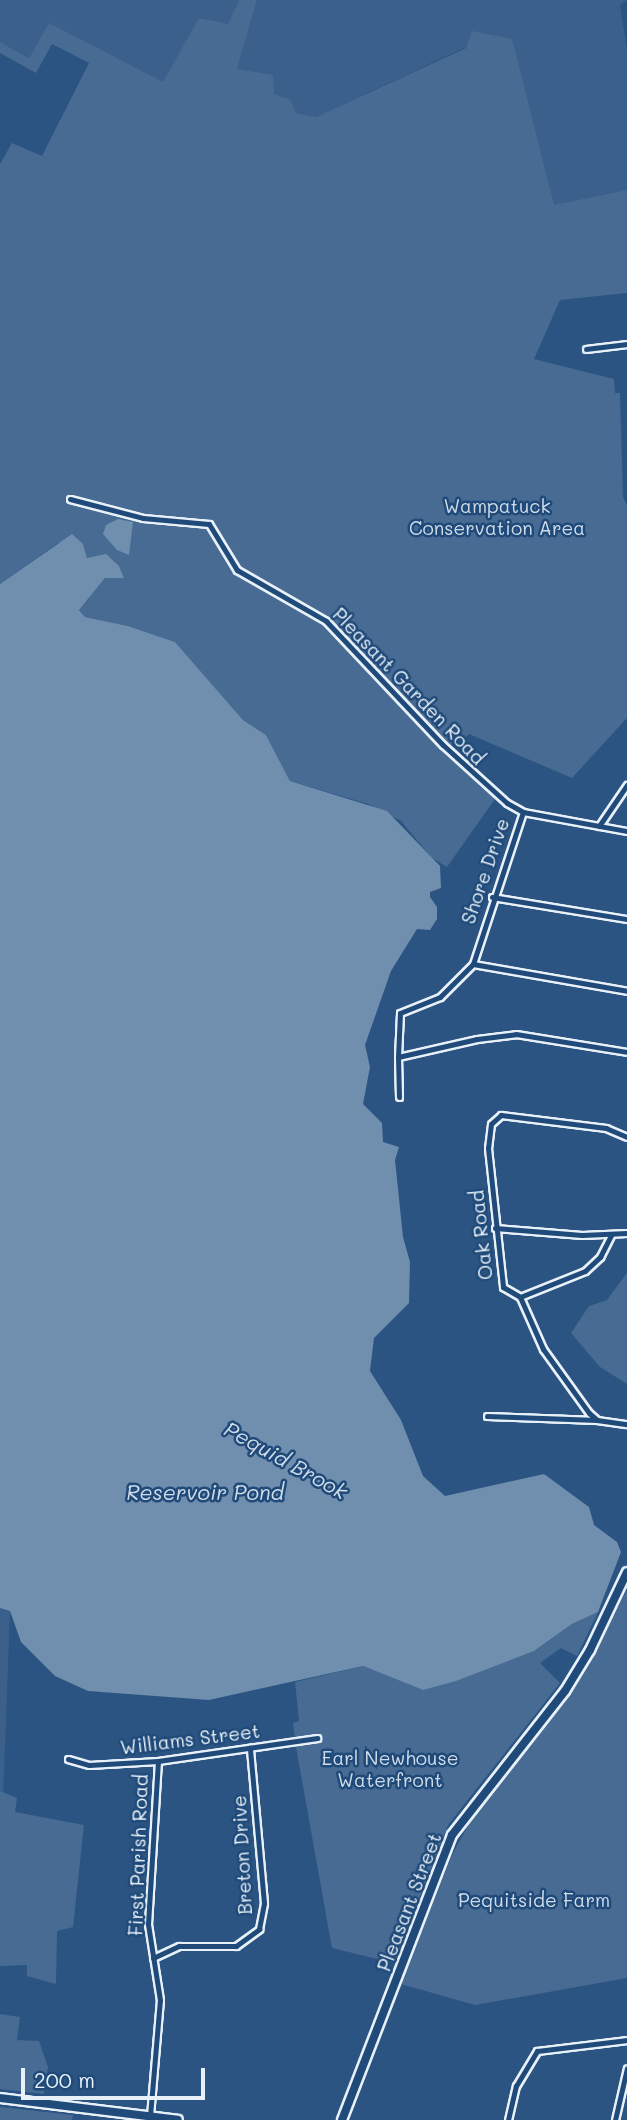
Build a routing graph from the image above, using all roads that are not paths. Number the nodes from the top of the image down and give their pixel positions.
1 (627, 344) edge
2 (586, 349) dead end
3 (70, 499) dead end
4 (627, 785) edge
5 (523, 812) junction
6 (598, 826) junction
7 (627, 831) edge
8 (492, 897) junction
9 (627, 919) edge
10 (473, 964) junction
11 (627, 991) edge
12 (627, 1052) edge
13 (398, 1057) junction
14 (399, 1097) dead end
15 (627, 1136) edge
16 (495, 1228) junction
17 (627, 1233) edge
18 (611, 1235) junction
19 (520, 1297) junction
20 (487, 1416) dead end
21 (597, 1420) junction
22 (627, 1424) edge
23 (627, 1572) edge
24 (317, 1738) dead end
25 (250, 1748) junction
26 (68, 1759) dead end
27 (158, 1761) junction
28 (153, 1958) junction
29 (627, 2040) edge
30 (627, 2068) edge
31 (0, 2098) edge
32 (150, 2116) junction
33 (178, 2120) edge
34 (342, 2120) edge
35 (508, 2120) edge
36 (615, 2120) edge

1 - 2 street
3 - 5 street, Pleasant Garden Road
4 - 6 street
5 - 6 street, Pleasant Garden Road
5 - 8 street, Shore Drive
6 - 7 street, Pleasant Garden Road
8 - 9 street
8 - 10 street, Shore Drive
10 - 11 street
10 - 13 street
12 - 13 street
13 - 14 street
15 - 16 street, Oak Road
16 - 18 street
16 - 19 street, Oak Road
17 - 18 street
18 - 19 street
19 - 21 street, Oak Road
20 - 21 street
21 - 22 street
23 - 34 main road, Pleasant Street
24 - 25 street, Williams Street
25 - 27 street, Williams Street
25 - 28 street, Breton Drive
26 - 27 street, Williams Street
27 - 28 street, First Parish Road
28 - 32 street, First Parish Road
29 - 35 street
30 - 36 street
31 - 32 main road
32 - 33 main road

